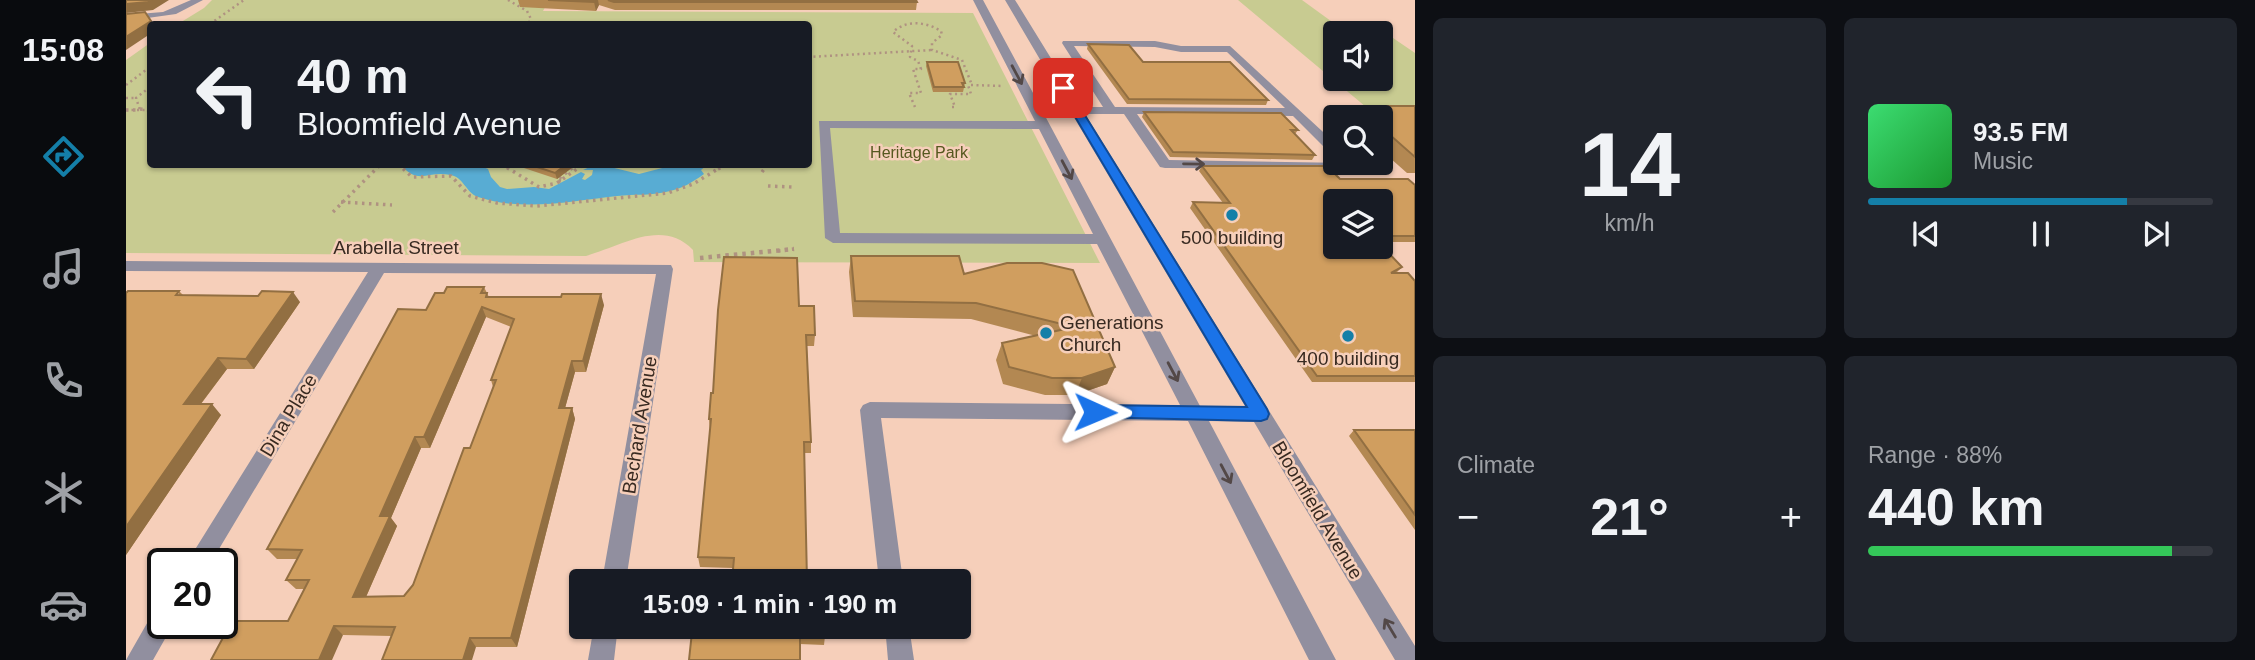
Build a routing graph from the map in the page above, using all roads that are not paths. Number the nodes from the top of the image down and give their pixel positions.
1 (198, 0) edge
2 (978, 0) edge
3 (1010, 0) edge
4 (126, 18) edge
5 (1051, 43) junction
6 (1077, 111) junction
7 (1112, 111) junction
8 (1128, 111) junction
9 (1296, 112) junction
10 (1039, 117) junction
11 (1323, 138) edge
12 (1323, 165) edge
13 (1103, 239) junction
14 (126, 266) edge
15 (379, 267) junction
16 (665, 269) joint
17 (1194, 413) junction
18 (1261, 414) junction
19 (207, 548) edge
20 (616, 569) edge
21 (890, 569) edge
22 (151, 639) edge
23 (604, 639) edge
24 (899, 639) edge
25 (138, 660) edge
26 (601, 660) edge
27 (901, 660) edge
28 (1323, 660) edge
29 (1409, 660) edge

1 - 4 street
2 -> 10 street
3 - 5 street, Bloomfield Avenue
5 - 6 street, Bloomfield Avenue
5 - 7 street
5 - 9 street
6 - 7 street
6 - 10 street
6 - 18 street, Bloomfield Avenue
7 - 8 street
8 - 9 street
8 -> 12 street
9 - 11 street
10 -> 13 street
10 - 13 street
13 -> 17 street
14 - 15 street, Arabella Street
15 - 16 street, Arabella Street
15 - 19 street, Dina Place
16 - 20 street, Bechard Avenue
17 - 18 street
17 - 21 street
17 -> 28 street
29 -> 18 street, Bloomfield Avenue
22 - 25 street
23 - 26 street
24 - 27 street

